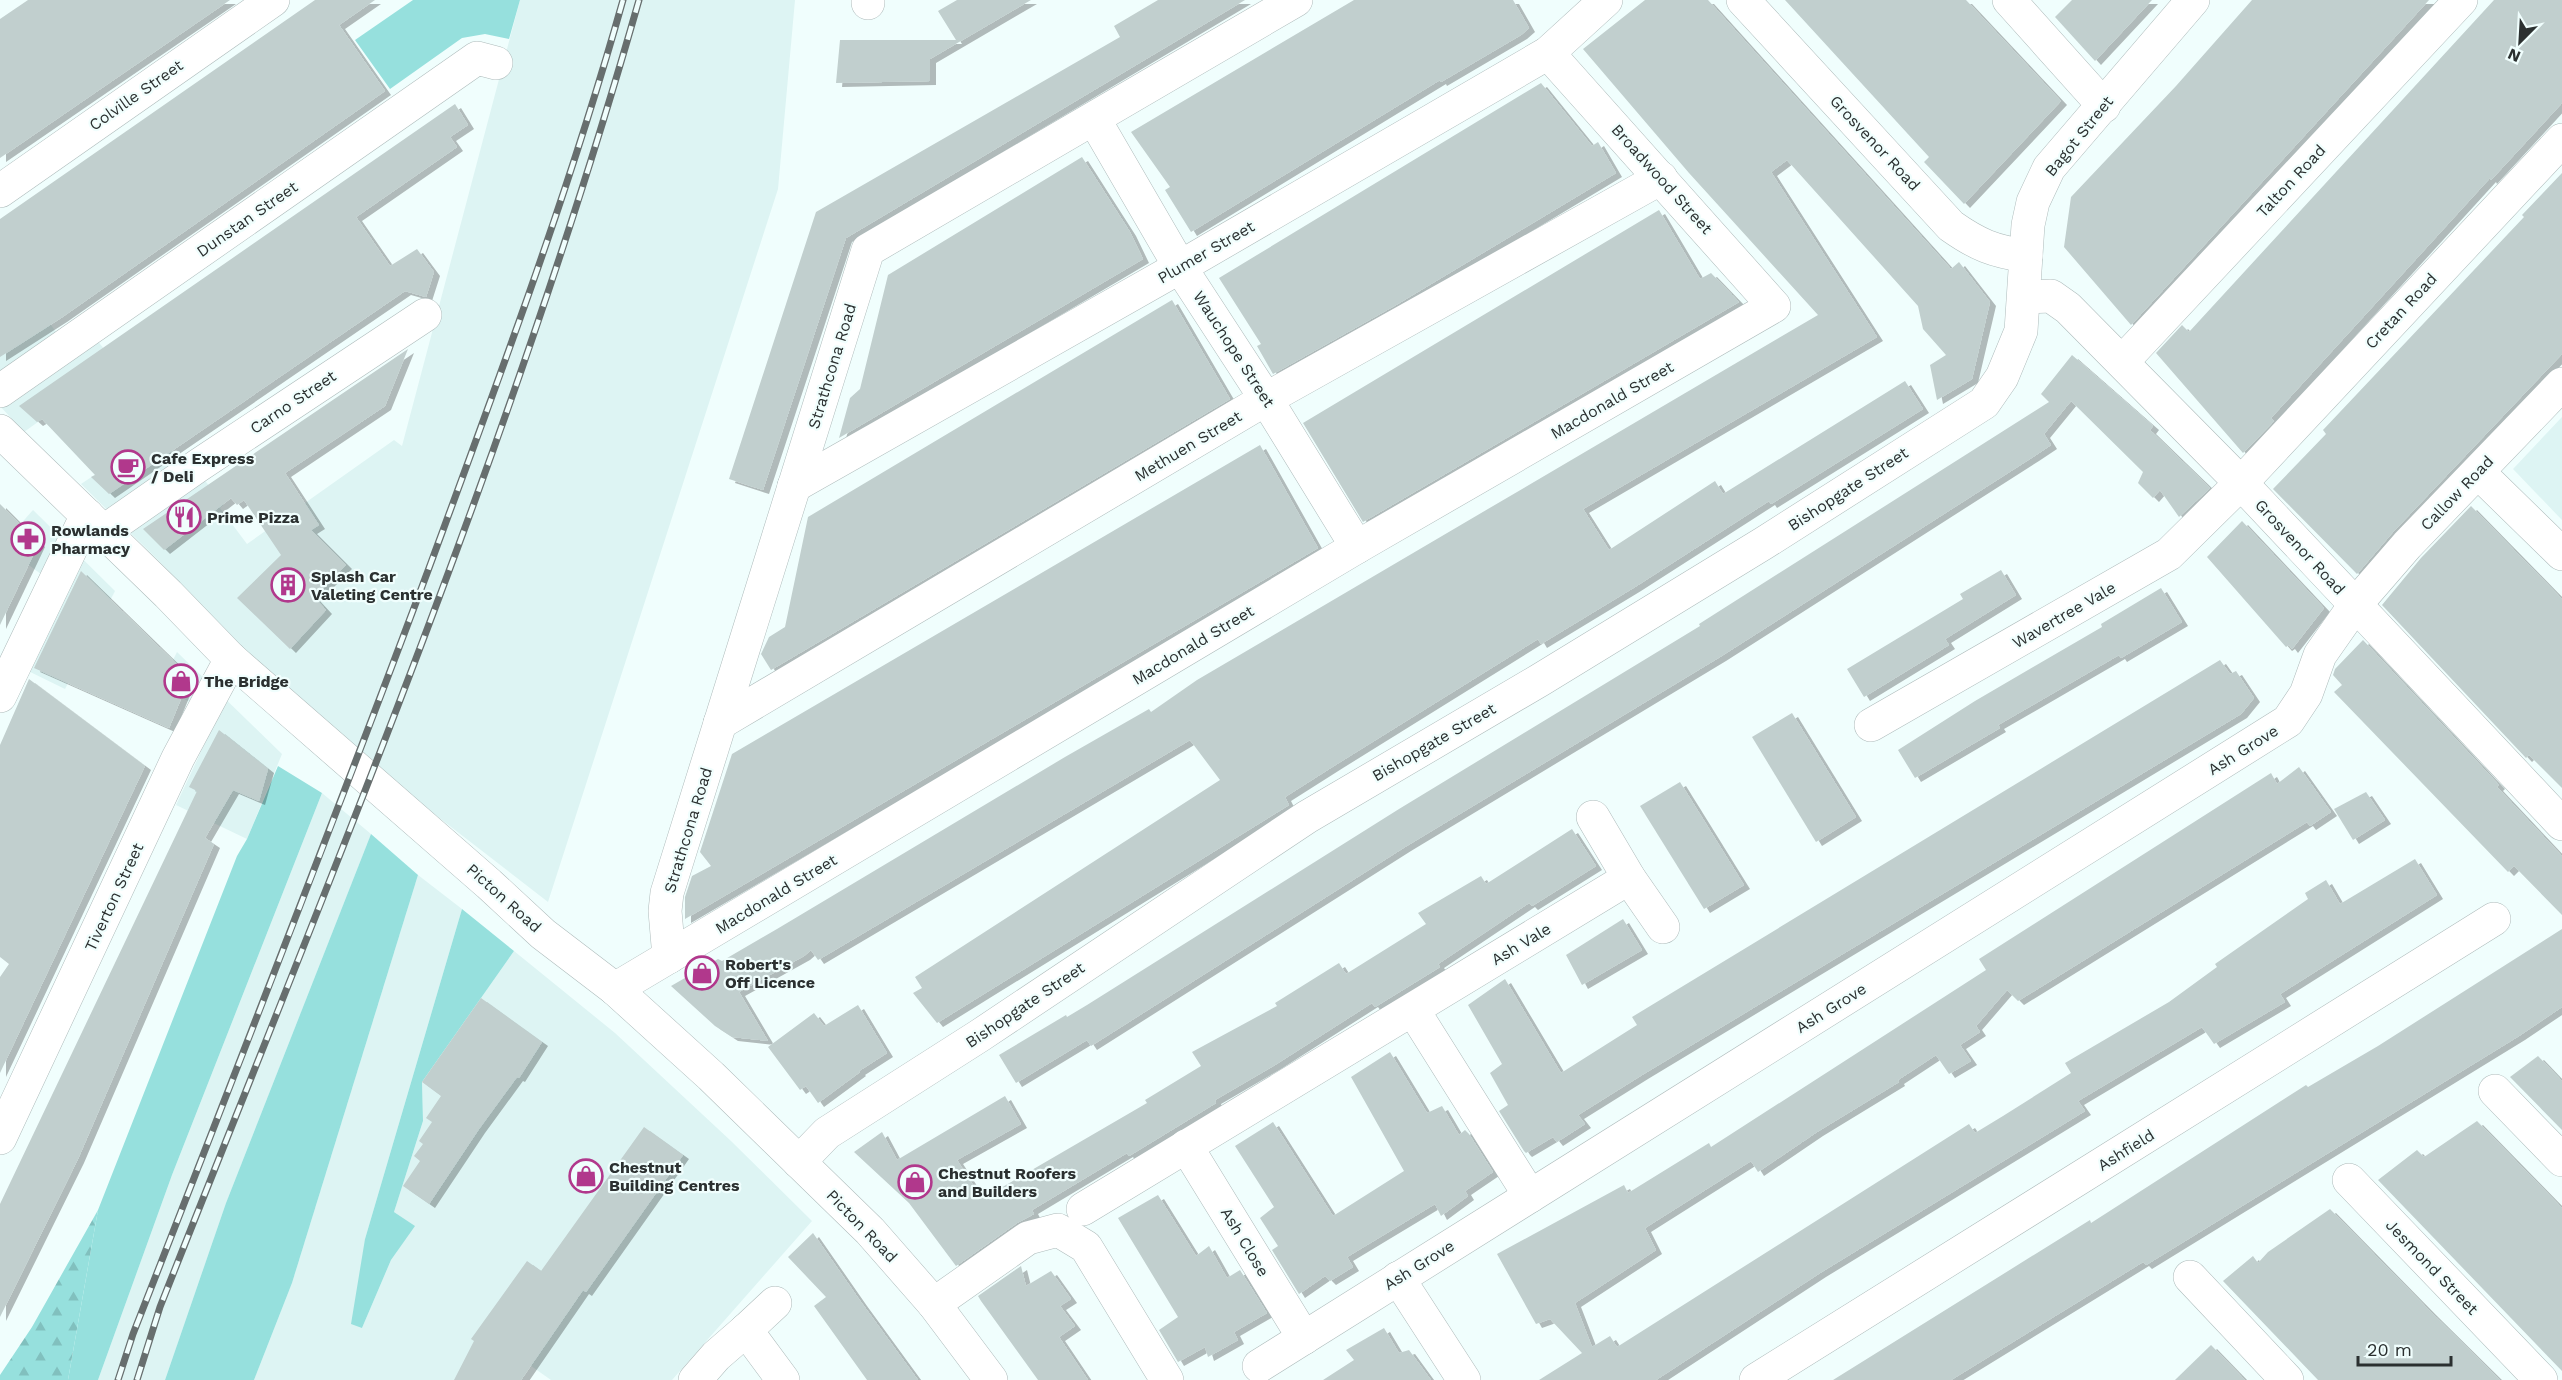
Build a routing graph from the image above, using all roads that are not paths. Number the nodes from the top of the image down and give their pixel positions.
1 (273, 0) edge
2 (1296, 0) edge
3 (1606, 0) edge
4 (1743, 0) edge
5 (2009, 0) edge
6 (2193, 0) edge
7 (2461, 0) edge
8 (1548, 53) junction
9 (496, 63) dead end
10 (2104, 106) junction
11 (1094, 119) junction
12 (2562, 140) edge
13 (1661, 178) junction
14 (0, 191) edge
15 (2026, 256) junction
16 (1180, 267) junction
17 (2024, 297) junction
18 (1774, 306) joint
19 (425, 315) dead end
20 (2122, 362) junction
21 (2562, 384) edge
22 (0, 391) edge
23 (1266, 399) junction
24 (0, 430) edge
25 (2478, 472) junction
26 (2241, 483) junction
27 (794, 486) junction
28 (95, 524) junction
29 (1357, 547) junction
30 (2562, 554) edge
31 (2355, 605) junction
32 (231, 659) junction
33 (3, 682) edge
34 (720, 723) junction
35 (1871, 724) dead end
36 (1593, 817) dead end
37 (2562, 824) edge
38 (1629, 878) junction
39 (2494, 919) dead end
40 (1663, 927) dead end
41 (669, 957) junction
42 (615, 989) junction
43 (1413, 1010) junction
44 (2495, 1091) dead end
45 (0, 1138) edge
46 (1186, 1146) junction
47 (2562, 1160) edge
48 (799, 1162) junction
49 (2349, 1180) dead end
50 (1530, 1196) junction
51 (1083, 1209) dead end
52 (2190, 1277) dead end
53 (1398, 1278) junction
54 (775, 1303) dead end
55 (934, 1304) junction
56 (746, 1330) junction
57 (1304, 1338) junction
58 (1259, 1366) dead end
59 (695, 1380) edge
60 (783, 1380) edge
61 (991, 1380) edge
62 (1167, 1380) edge
63 (1464, 1380) edge
64 (1756, 1380) edge
65 (2287, 1380) edge
66 (2541, 1380) edge

1 - 14 street, Colville Street
2 - 11 street, Strathcona Road
3 - 8 street, Plumer Street
4 - 15 street, Grosvenor Road
5 - 10 street
6 - 10 street, Bagot Street
7 - 20 street, Talton Road
8 - 13 street, Broadwood Street
8 - 16 street, Plumer Street
9 - 22 street, Dunstan Street
10 - 15 street, Bagot Street
11 - 16 street, Wauchope Street
11 - 27 street, Strathcona Road
12 - 26 street, Cretan Road
13 - 18 street, Broadwood Street
13 - 23 street, Methuen Street
15 - 17 street, Bagot Street
16 - 23 street, Wauchope Street
16 - 27 street, Plumer Street
17 - 20 street, Grosvenor Road
17 - 48 street, Bishopgate Street
18 - 29 street, Macdonald Street
19 - 28 street, Carno Street
20 - 26 street, Grosvenor Road
21 - 25 street, Callow Road
23 - 29 street, Wauchope Street
23 - 34 street, Methuen Street
24 - 28 street, Picton Road
25 - 30 street
25 - 31 street, Callow Road
26 - 31 street, Grosvenor Road
26 - 35 street, Wavertree Vale
27 - 34 street, Strathcona Road
28 - 32 street, Picton Road
28 - 33 street
29 - 41 street, Macdonald Street
31 - 37 street, Grosvenor Road
31 - 50 street, Ash Grove
32 - 42 street, Picton Road
32 - 45 street, Tiverton Street
34 - 41 street, Strathcona Road
36 - 38 street
38 - 40 street
38 - 43 street, Ash Vale
39 - 64 street, Ashfield
41 - 42 street, Macdonald Street
42 - 48 street, Picton Road
43 - 46 street, Ash Vale
43 - 50 street
44 - 47 street
46 - 51 street, Ash Vale
46 - 57 street, Ash Close
48 - 55 street, Picton Road
49 - 66 street, Jesmond Street
50 - 53 street, Ash Grove
52 - 65 street
53 - 57 street, Ash Grove
53 - 63 street
54 - 56 street
55 - 61 street, Picton Road
55 - 62 street
56 - 59 street
56 - 60 street
57 - 58 street, Ash Grove

